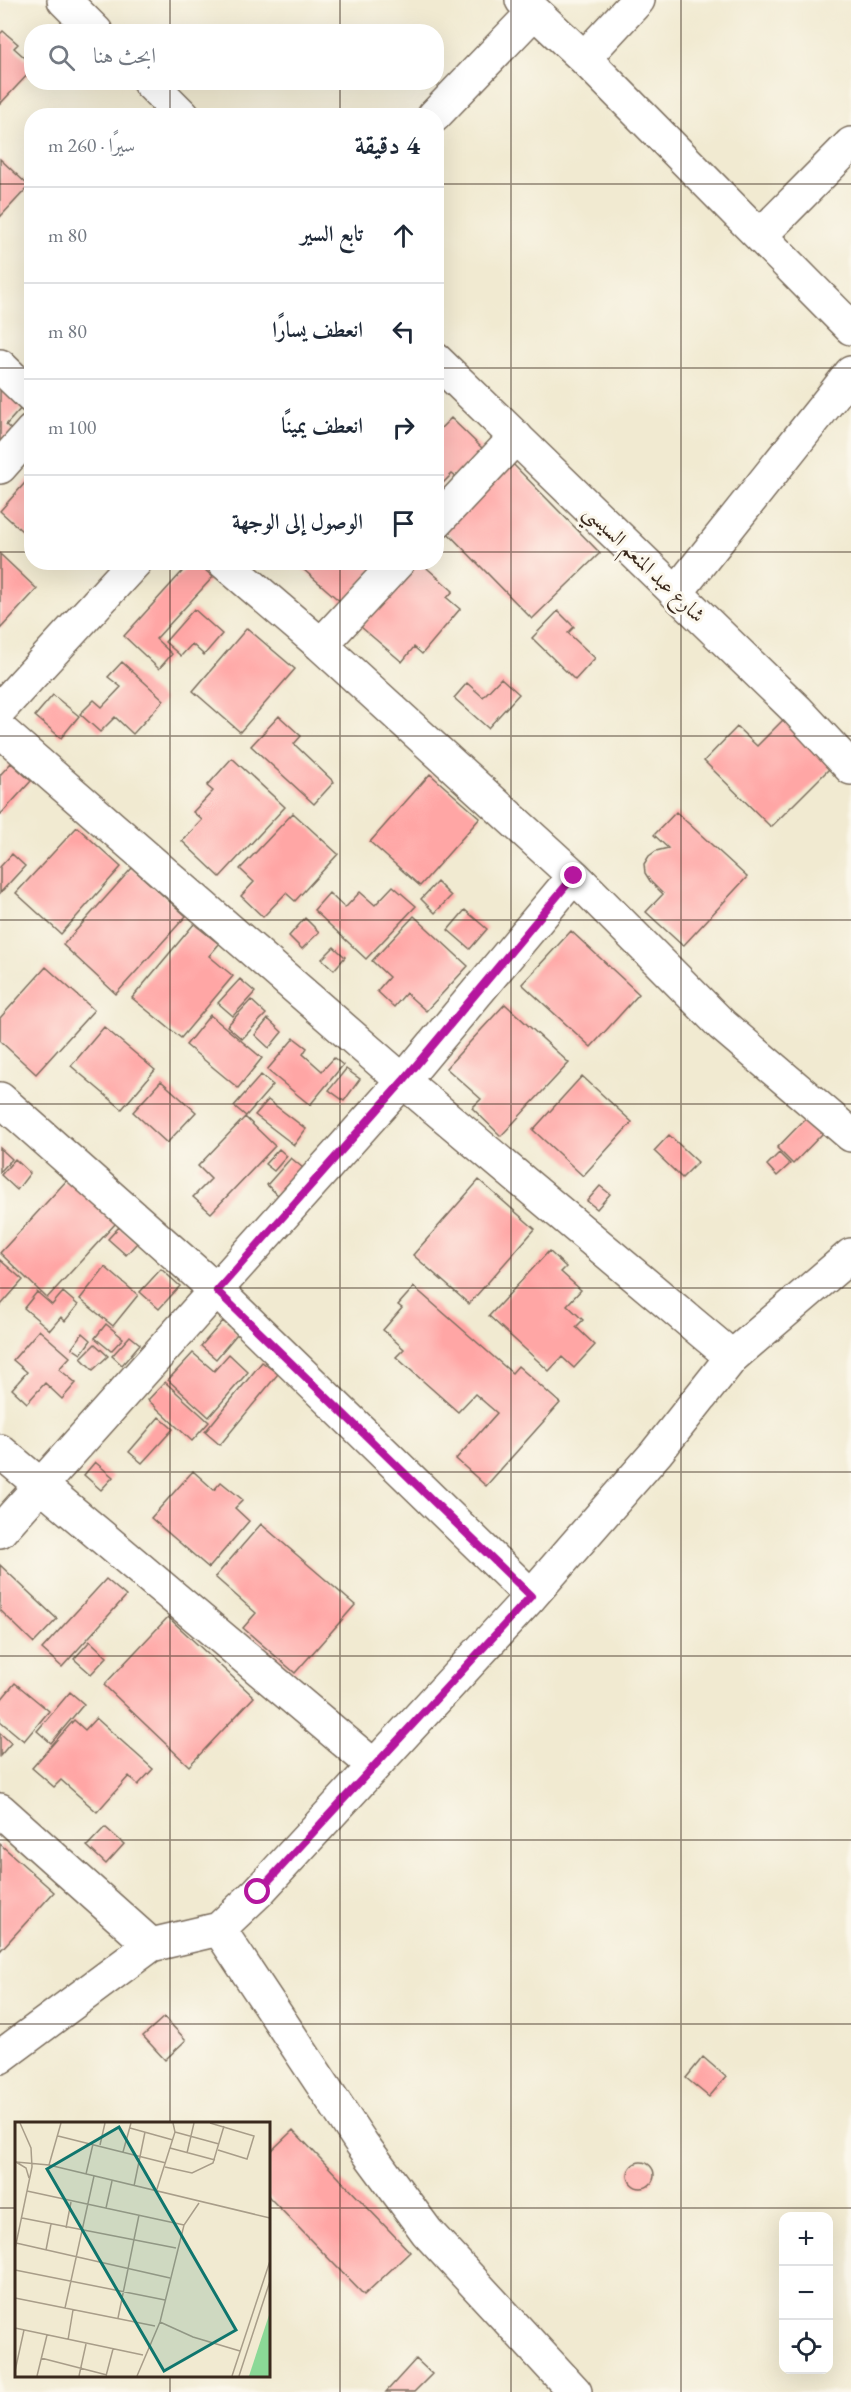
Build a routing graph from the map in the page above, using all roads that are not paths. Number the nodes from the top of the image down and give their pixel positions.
1 (64, 0) edge
2 (638, 0) edge
3 (528, 6) edge
4 (88, 24) edge
5 (584, 58) junction
6 (157, 90) edge
7 (175, 108) edge
8 (441, 108) edge
9 (851, 144) edge
10 (760, 236) junction
11 (851, 328) edge
12 (0, 366) edge
13 (444, 368) edge
14 (851, 373) edge
15 (24, 389) edge
16 (516, 437) junction
17 (24, 440) edge
18 (0, 467) edge
19 (444, 514) edge
20 (128, 570) edge
21 (233, 570) edge
22 (391, 570) edge
23 (676, 593) junction
24 (321, 645) junction
25 (0, 709) edge
26 (0, 730) edge
27 (850, 764) edge
28 (574, 876) junction
29 (403, 1081) junction
30 (0, 1099) edge
31 (851, 1135) edge
32 (851, 1255) edge
33 (217, 1291) junction
34 (732, 1357) junction
35 (0, 1451) edge
36 (40, 1486) junction
37 (0, 1531) edge
38 (531, 1596) junction
39 (374, 1766) junction
40 (0, 1809) edge
41 (219, 1929) junction
42 (151, 1945) junction
43 (0, 2057) edge
44 (575, 2392) edge

1 - 4 street
2 - 5 street
3 - 5 street
3 - 8 street
5 - 10 street
6 - 7 street
9 - 10 street
10 - 11 street
12 - 15 street
13 - 16 street, شارع عبد المنعم السيسي
14 - 23 street
16 - 19 street
16 - 23 street, شارع عبد المنعم السيسي
17 - 18 street
20 - 25 street
21 - 24 street
22 - 24 street
23 - 27 street, شارع عبد المنعم السيسي
24 - 28 street
26 - 29 street
28 - 29 street
28 - 31 street
29 - 33 street
29 - 34 street
30 - 33 street
32 - 34 street
33 - 36 street
33 - 38 street
34 - 38 street
35 - 36 street
36 - 37 street
36 - 39 street
38 - 39 street
39 - 41 street
40 - 42 street
41 - 42 street
41 - 44 street
42 - 43 street

